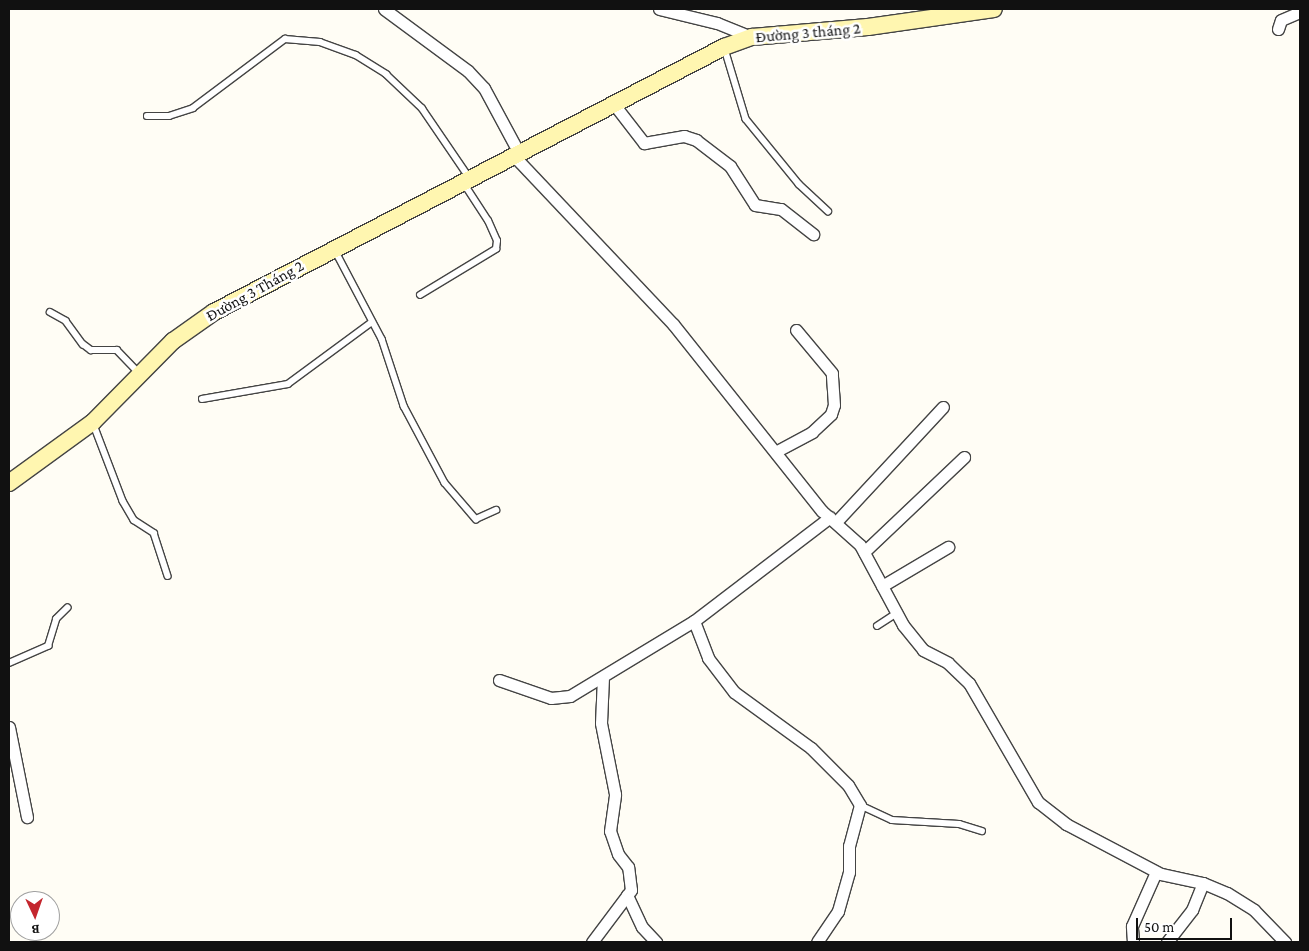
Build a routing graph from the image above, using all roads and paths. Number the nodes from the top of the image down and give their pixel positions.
1 (384, 9) edge
2 (662, 9) edge
3 (994, 9) edge
4 (1300, 12) edge
5 (1278, 28) dead end
6 (752, 37) junction
7 (724, 47) junction
8 (613, 103) junction
9 (147, 116) dead end
10 (522, 152) junction
11 (467, 180) junction
12 (828, 211) dead end
13 (813, 234) dead end
14 (334, 248) junction
15 (420, 295) dead end
16 (50, 312) dead end
17 (372, 322) junction
18 (796, 330) dead end
19 (139, 373) junction
20 (202, 399) dead end
21 (943, 407) dead end
22 (93, 422) junction
23 (777, 451) junction
24 (964, 457) dead end
25 (9, 483) edge
26 (496, 510) dead end
27 (833, 519) junction
28 (948, 547) dead end
29 (864, 552) junction
30 (168, 576) dead end
31 (882, 586) junction
32 (67, 608) dead end
33 (897, 613) junction
34 (694, 621) junction
35 (877, 626) dead end
36 (9, 663) edge
37 (603, 678) junction
38 (499, 680) dead end
39 (9, 727) edge
40 (860, 805) junction
41 (27, 817) dead end
42 (982, 831) dead end
43 (1156, 872) junction
44 (1203, 883) junction
45 (627, 895) junction
46 (592, 942) edge
47 (656, 942) edge
48 (817, 942) edge
49 (1132, 942) edge
50 (1167, 942) edge
51 (1285, 942) edge

1 - 10 street
2 - 6 street
3 - 6 main road, Đường 3 tháng 2
4 - 5 street
6 - 7 main road, Đường 3 tháng 2
7 - 8 main road, Đường 3 tháng 2
7 - 12 lane
8 - 10 main road, Đường 3 tháng 2
8 - 13 street
9 - 11 lane
10 - 11 main road, Đường 3 Tháng 2
10 - 23 street
11 - 14 main road, Đường 3 Tháng 2
11 - 15 lane
14 - 17 lane
14 - 19 main road, Đường 3 Tháng 2
16 - 19 lane
17 - 20 lane
17 - 26 lane
18 - 23 street
19 - 22 main road, Đường 3 Tháng 2
21 - 27 street
22 - 25 main road, Đường 3 Tháng 2
22 - 30 lane
23 - 27 street
24 - 29 street
27 - 29 street
27 - 34 street
28 - 31 street
29 - 31 street
31 - 33 street
32 - 36 lane
33 - 35 lane
33 - 43 street
34 - 37 street
34 - 40 street
37 - 38 street
37 - 45 street
39 - 41 street
40 - 42 lane
40 - 48 street
43 - 44 street
43 - 49 street
44 - 50 street
44 - 51 street
45 - 46 street
45 - 47 street

